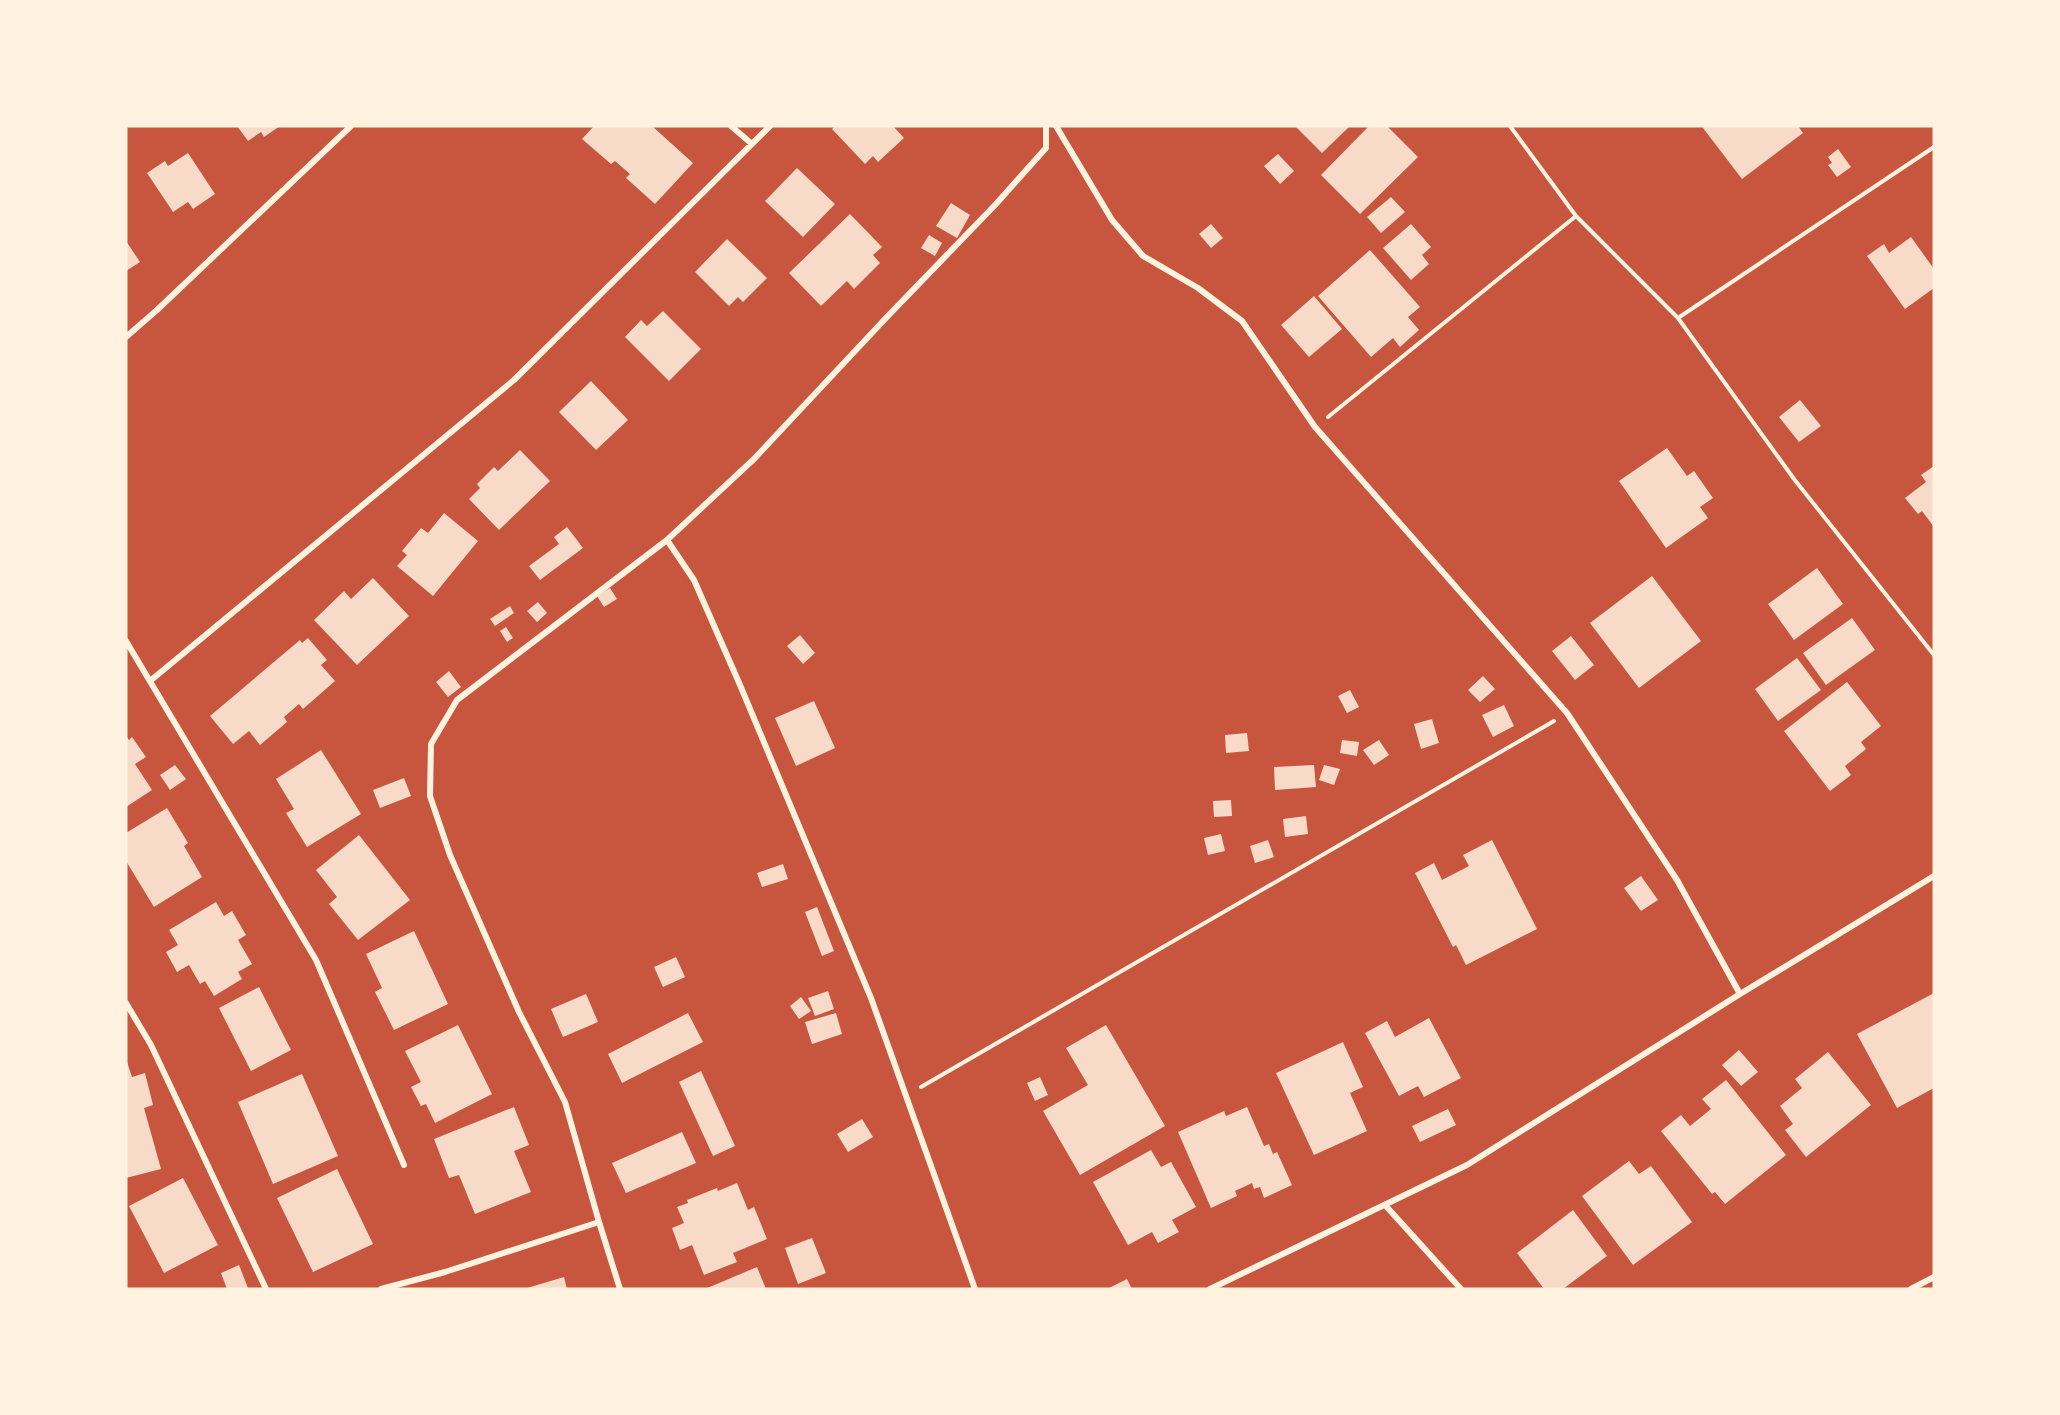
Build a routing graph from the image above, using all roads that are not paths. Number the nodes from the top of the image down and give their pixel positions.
1 (351, 126) edge
2 (731, 126) edge
3 (770, 126) edge
4 (1046, 126) edge
5 (1056, 126) edge
6 (752, 144) junction
7 (126, 337) edge
8 (667, 540) junction
9 (126, 641) edge
10 (150, 681) junction
11 (1934, 876) edge
12 (1740, 994) junction
13 (126, 1003) edge
14 (404, 1165) dead end
15 (1385, 1205) junction
16 (599, 1222) junction
17 (1934, 1277) edge
18 (266, 1289) edge
19 (381, 1289) edge
20 (620, 1289) edge
21 (975, 1289) edge
22 (1210, 1289) edge
23 (1461, 1289) edge
24 (1911, 1289) edge

1 - 7 street
2 - 6 street
3 - 6 street
4 - 8 street
5 - 12 street
6 - 10 street
8 - 16 street
8 - 21 street
9 - 10 street
10 - 14 street
11 - 12 street
12 - 15 street
13 - 18 street
15 - 22 street
15 - 23 street
16 - 19 street
16 - 20 street
17 - 24 street

